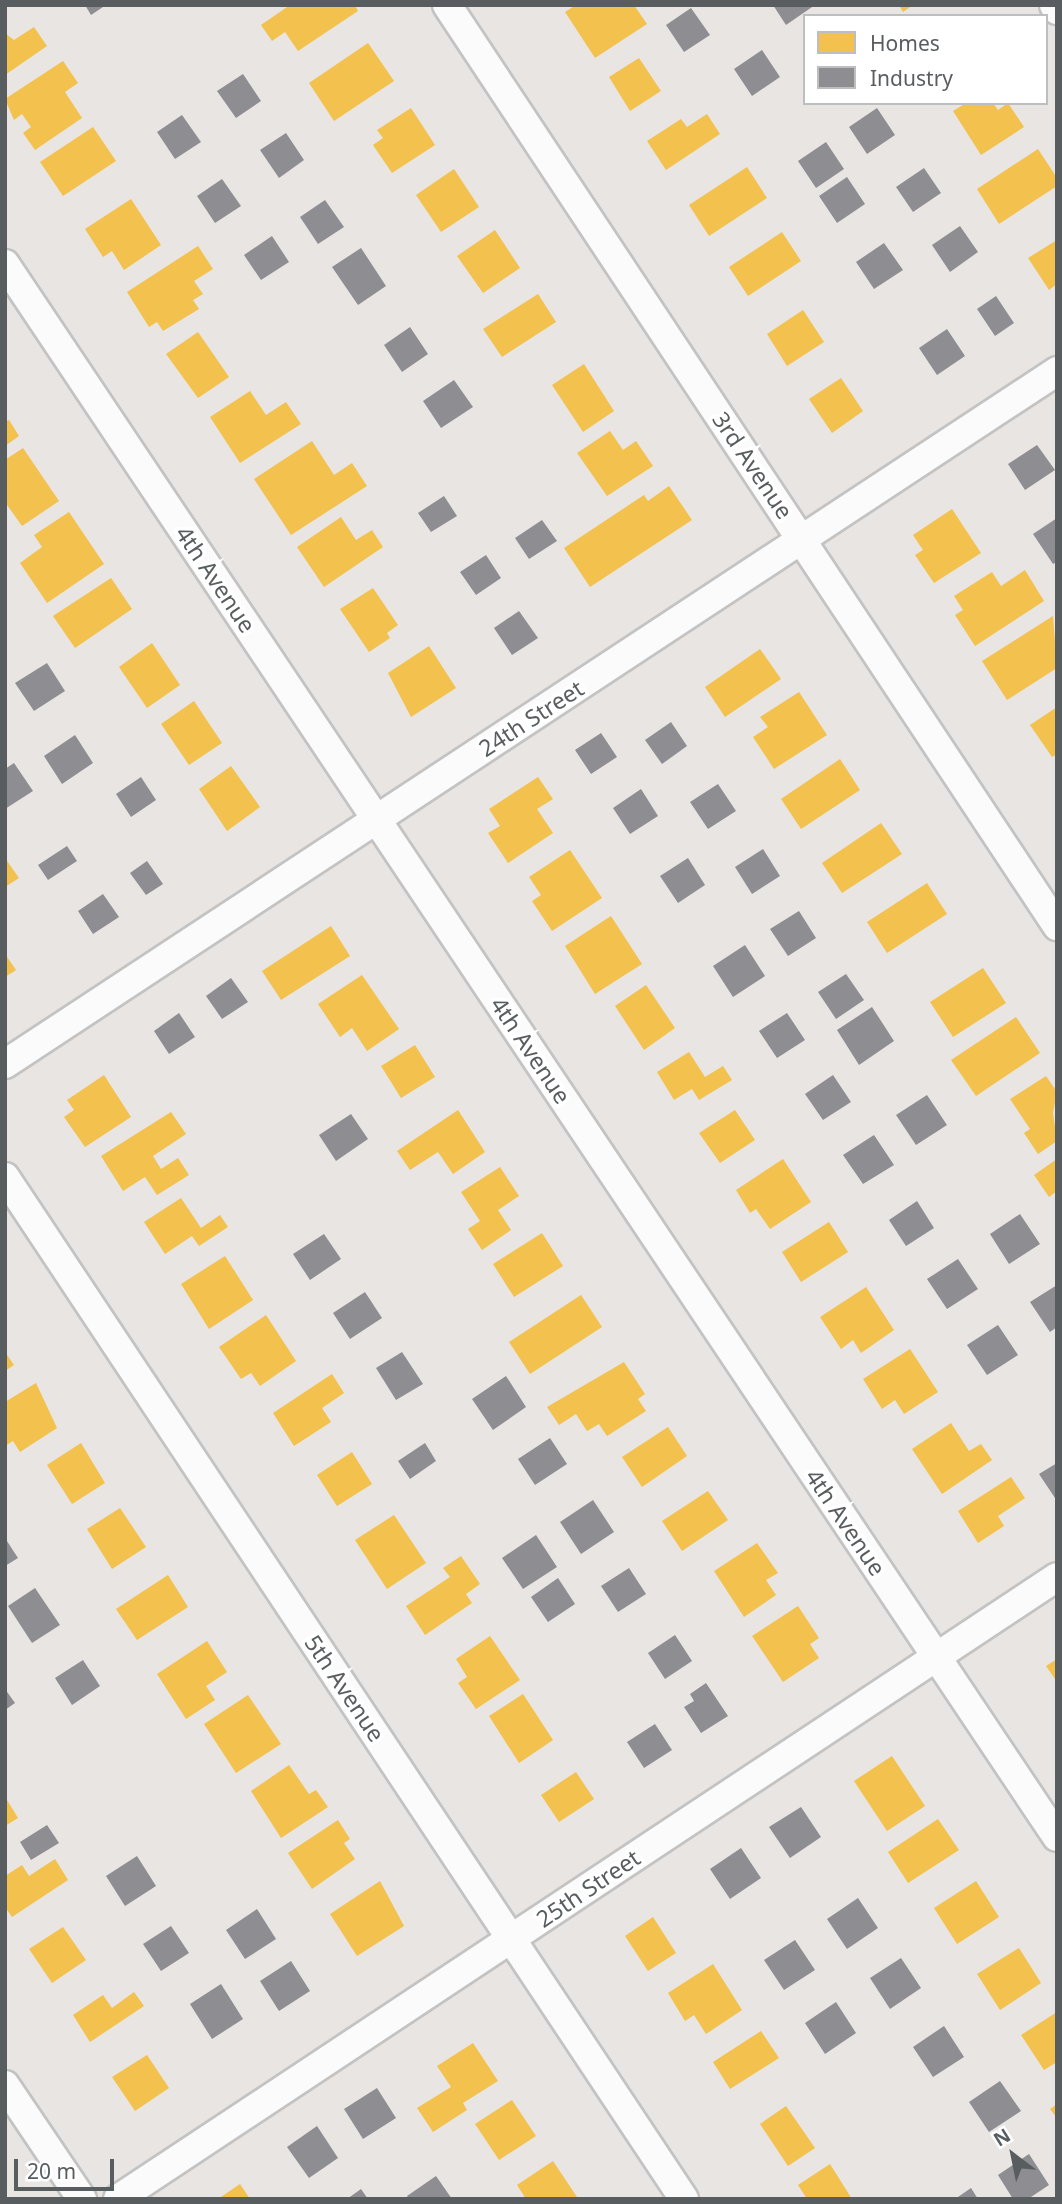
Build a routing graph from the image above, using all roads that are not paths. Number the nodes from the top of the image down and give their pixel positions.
1 (447, 5) edge
2 (1054, 5) edge
3 (1057, 10) edge
4 (5, 264) edge
5 (1057, 371) edge
6 (802, 539) junction
7 (377, 819) junction
8 (1057, 926) edge
9 (5, 1064) edge
10 (5, 1177) edge
11 (1057, 1577) edge
12 (936, 1657) junction
13 (1057, 1837) edge
14 (513, 1938) junction
15 (5, 2085) edge
16 (82, 2199) edge
17 (118, 2199) edge
18 (684, 2199) edge

1 - 6 street, 3rd Avenue
2 - 3 street
4 - 7 street, 4th Avenue
5 - 6 street, 24th Street
6 - 7 street, 24th Street
6 - 8 street, 3rd Avenue
7 - 9 street, 24th Street
7 - 12 street, 4th Avenue
10 - 14 street, 5th Avenue
11 - 12 street, 25th Street
12 - 13 street, 4th Avenue
12 - 14 street, 25th Street
14 - 17 street, 25th Street
14 - 18 street, 5th Avenue
15 - 16 street

